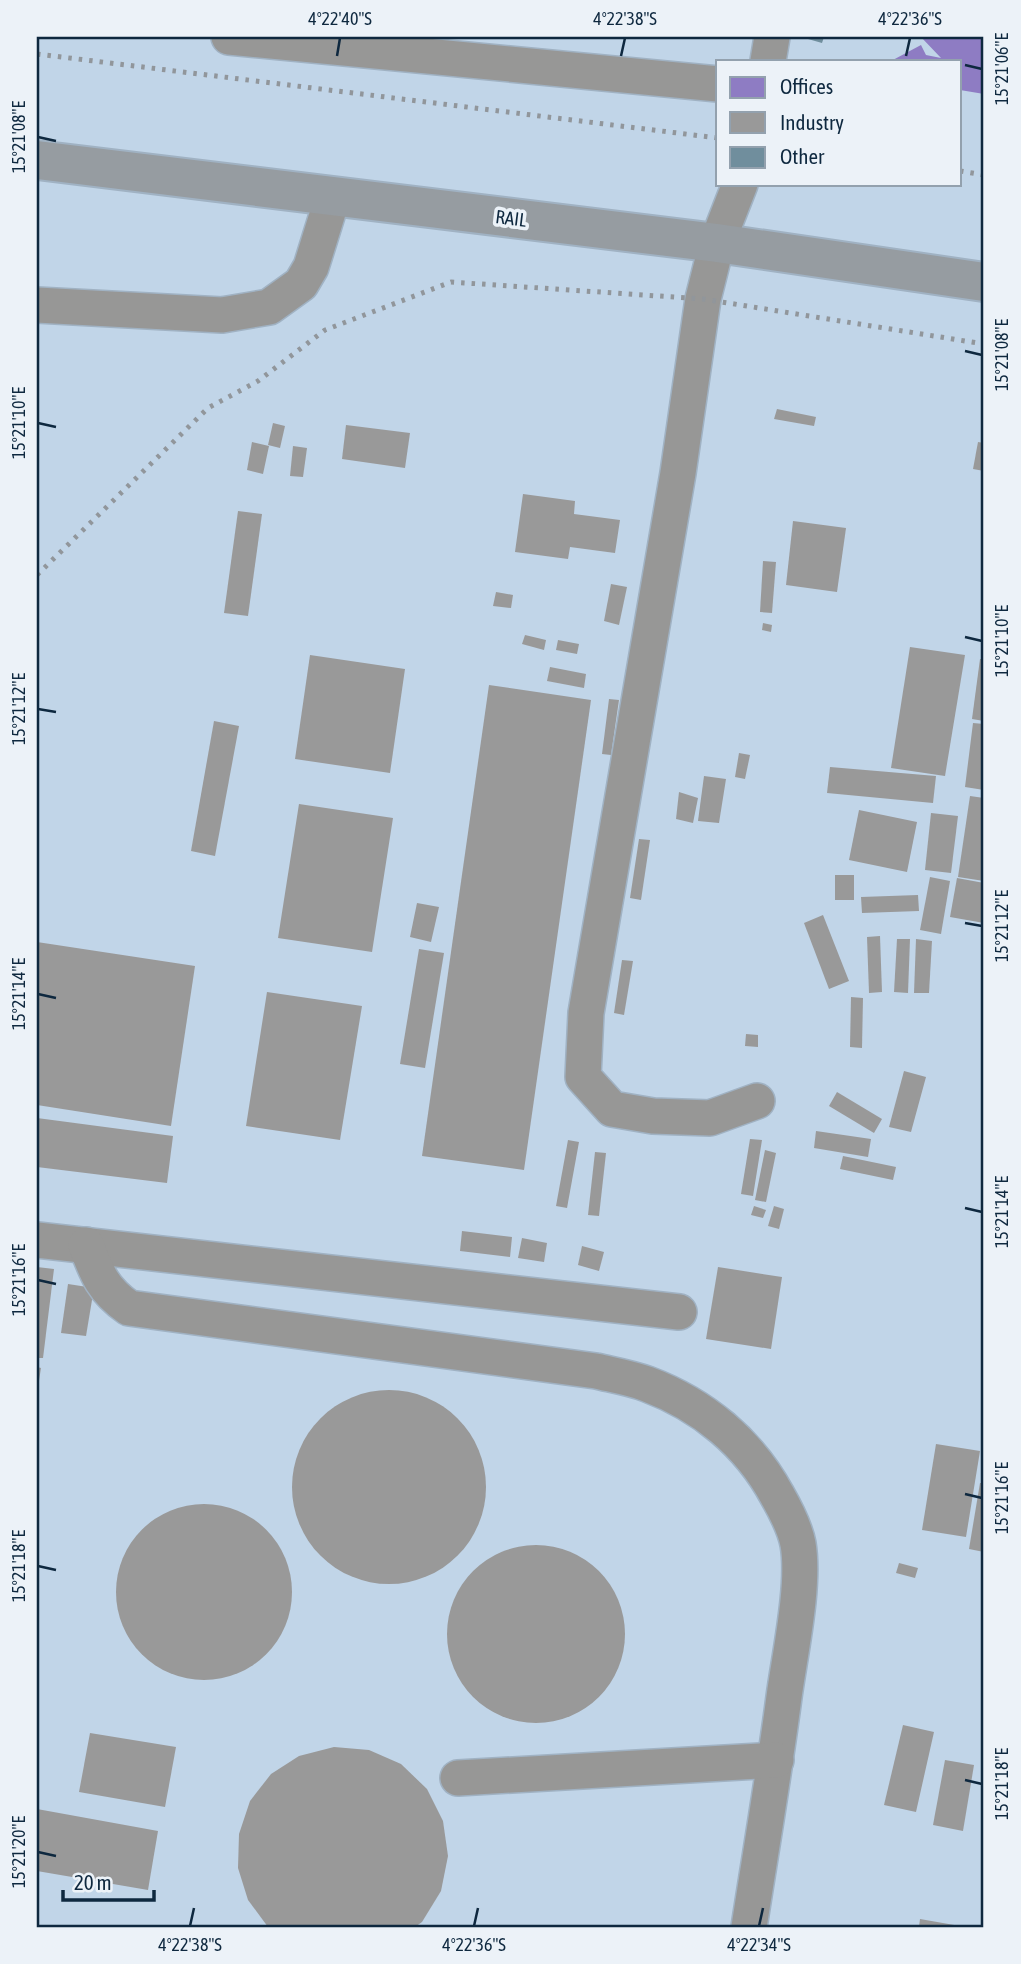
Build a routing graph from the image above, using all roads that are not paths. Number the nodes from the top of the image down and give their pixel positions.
1 (229, 37) edge
2 (772, 37) edge
3 (768, 60) edge
4 (716, 84) edge
5 (37, 160) edge
6 (739, 186) edge
7 (333, 196) junction
8 (717, 243) junction
9 (984, 282) edge
10 (37, 305) edge
11 (757, 1101) dead end
12 (37, 1240) edge
13 (86, 1245) junction
14 (679, 1312) dead end
15 (776, 1760) junction
16 (458, 1778) dead end
17 (749, 1927) edge

1 - 4 street
2 - 3 street
5 - 7 main road, RAIL
6 - 8 street
7 - 8 main road, RAIL
7 - 10 street
8 - 9 main road, RAIL
8 - 11 street
12 - 13 street
13 - 14 street
13 - 15 street
15 - 16 street
15 - 17 street

